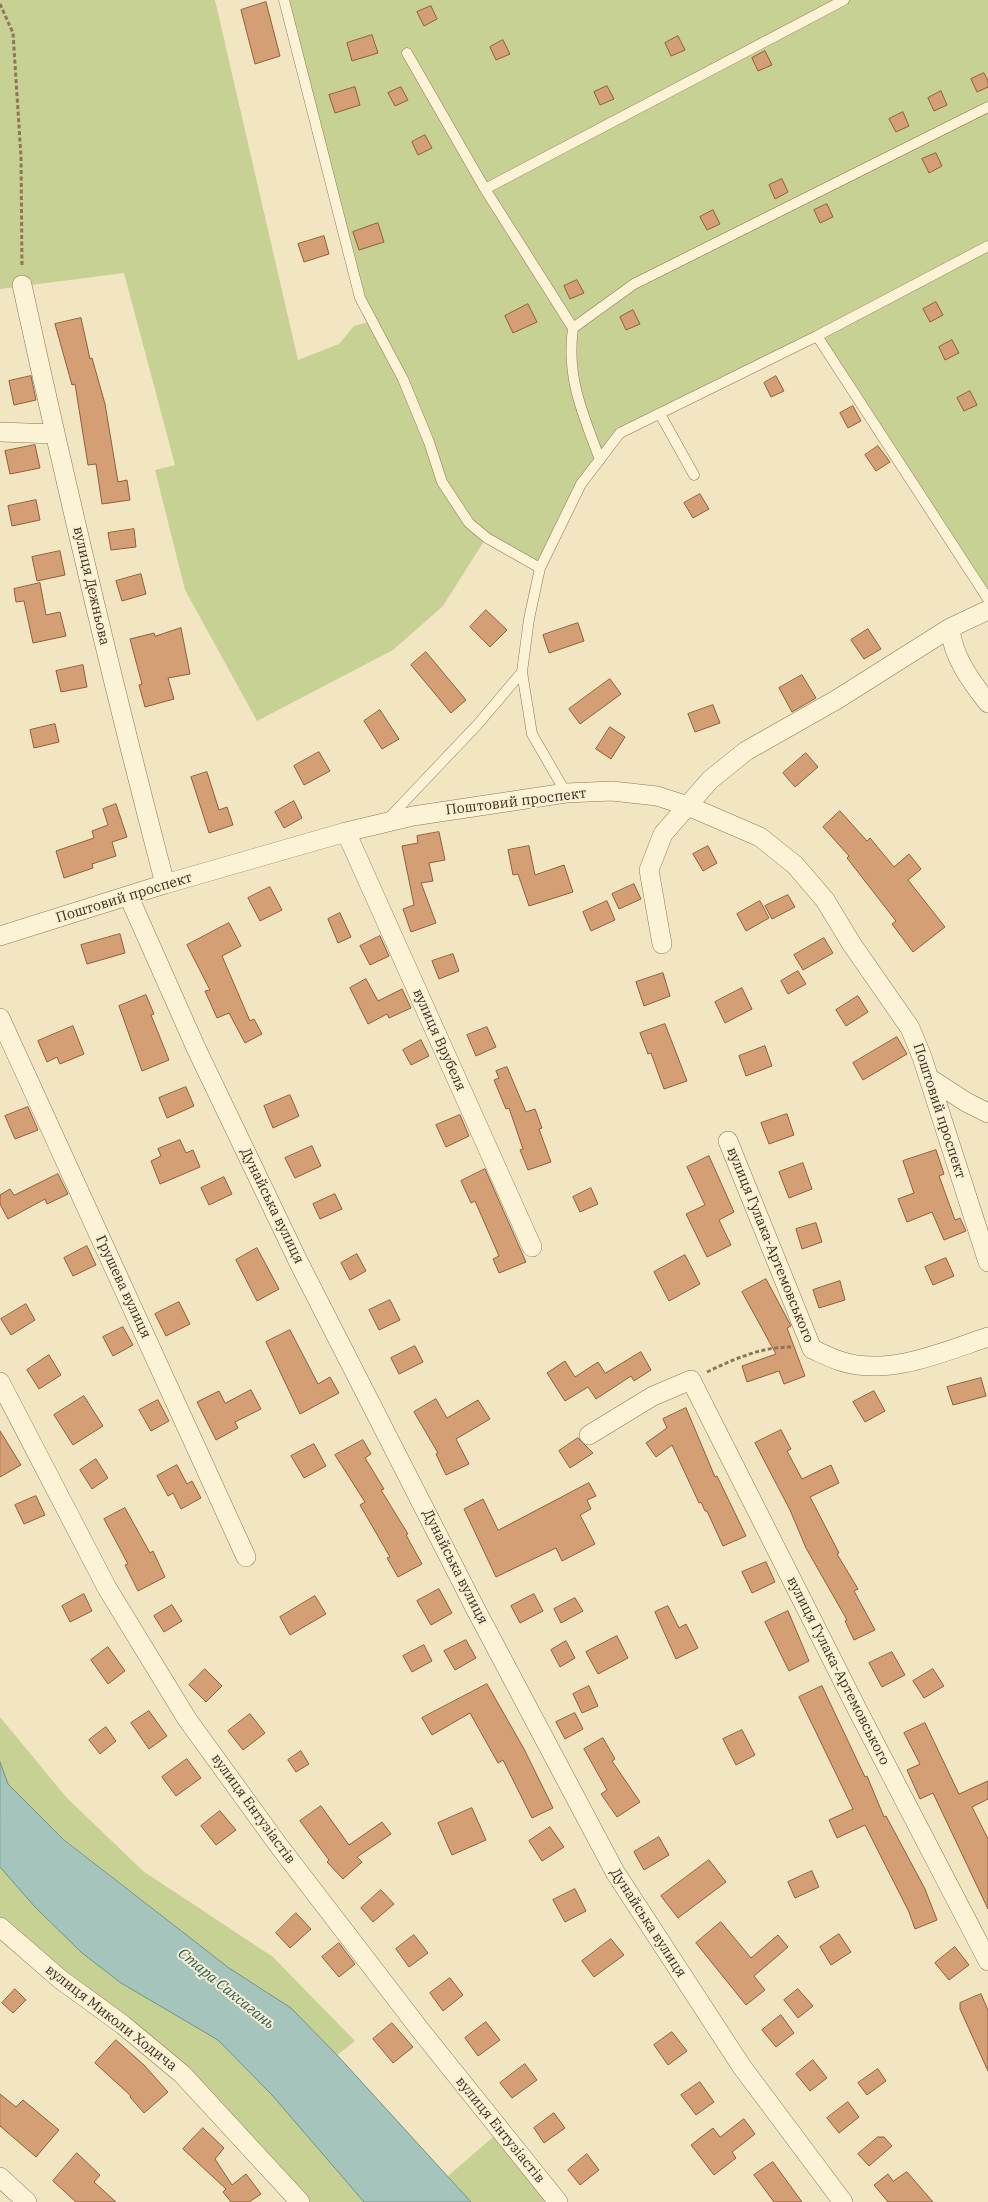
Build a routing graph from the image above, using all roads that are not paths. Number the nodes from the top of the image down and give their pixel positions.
1 (284, 0) edge
2 (844, 0) edge
3 (406, 53) dead end
4 (988, 107) edge
5 (485, 189) junction
6 (988, 246) edge
7 (22, 285) road end
8 (573, 328) junction
9 (817, 336) junction
10 (660, 414) junction
11 (0, 432) edge
12 (55, 434) junction
13 (600, 460) junction
14 (694, 476) dead end
15 (540, 568) junction
16 (988, 599) edge
17 (988, 610) edge
18 (950, 628) junction
19 (522, 672) junction
20 (988, 703) edge
21 (566, 793) junction
22 (688, 806) junction
23 (383, 823) junction
24 (346, 832) junction
25 (165, 884) junction
26 (129, 896) junction
27 (0, 936) edge
28 (662, 944) dead end
29 (0, 1018) edge
30 (929, 1078) junction
31 (988, 1113) edge
32 (728, 1142) dead end
33 (532, 1247) dead end
34 (988, 1262) edge
35 (988, 1336) edge
36 (0, 1382) edge
37 (589, 1435) dead end
38 (246, 1557) dead end
39 (0, 1927) edge
40 (988, 1961) edge
41 (0, 2177) edge
42 (24, 2201) edge
43 (300, 2202) edge
44 (558, 2202) edge
45 (843, 2202) edge

1 - 15 lane
2 - 5 lane
3 - 5 lane
4 - 8 lane
5 - 8 lane
6 - 9 lane
7 - 12 street, вулиця Дежньова
8 - 13 lane
9 - 10 lane
9 - 16 lane
10 - 13 lane
10 - 14 lane
11 - 12 street
12 - 25 street, вулиця Дежньова
13 - 15 lane
15 - 19 lane
17 - 18 street
18 - 20 street
18 - 22 street
19 - 21 lane
19 - 23 lane
21 - 22 street, Поштовий проспект
21 - 23 street, Поштовий проспект
22 - 28 street
22 - 30 street, Поштовий проспект
23 - 24 street, Поштовий проспект
24 - 25 street, Поштовий проспект
24 - 33 street, вулиця Врубеля
25 - 26 street, Поштовий проспект
26 - 27 street, Поштовий проспект
26 - 45 street, Дунайська вулиця
29 - 38 street, Грушева вулиця
30 - 31 street
30 - 34 street, Поштовий проспект
32 - 35 street, вулиця Гулака-Артемовського
36 - 44 street, вулиця Ентузіастів
37 - 40 street, вулиця Гулака-Артемовського
39 - 43 street, вулиця Миколи Ходича
41 - 42 street

